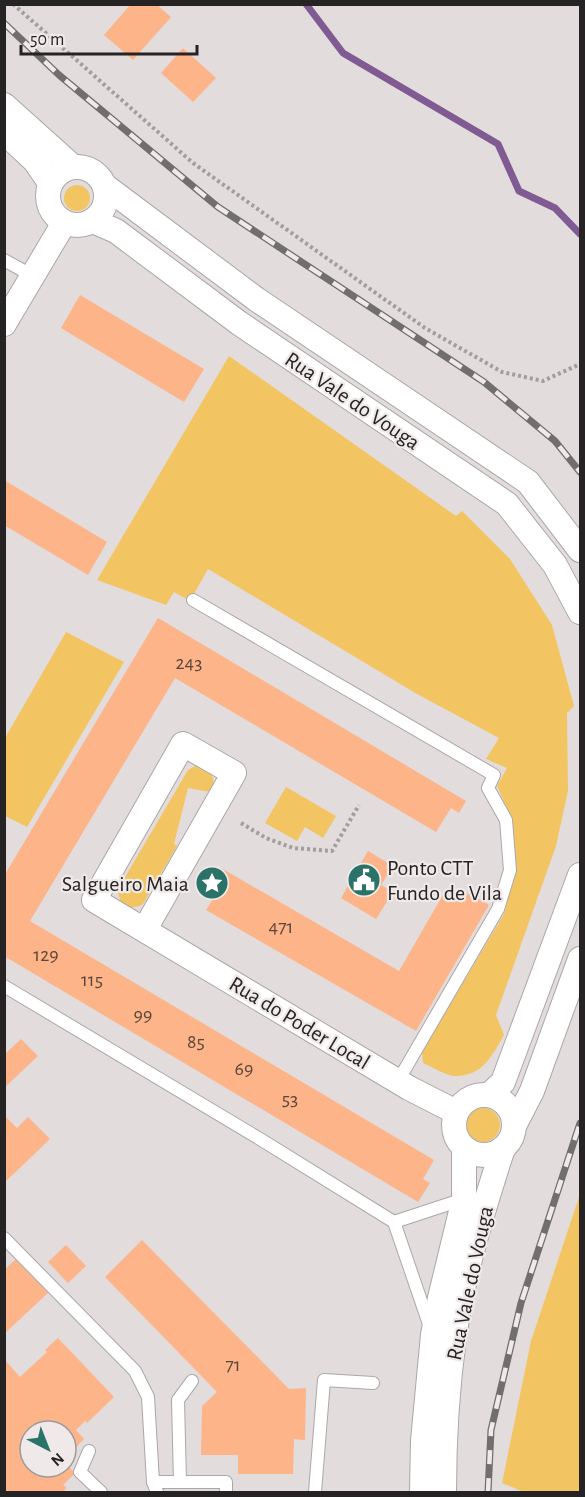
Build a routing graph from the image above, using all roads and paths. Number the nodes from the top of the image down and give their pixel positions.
1 (13, 4) edge
2 (4, 105) edge
3 (4, 132) edge
4 (73, 167) junction
5 (50, 183) junction
6 (105, 186) junction
7 (93, 221) junction
8 (64, 223) junction
9 (4, 260) edge
10 (33, 276) junction
11 (4, 324) edge
12 (580, 364) edge
13 (580, 550) edge
14 (193, 600) dead end
15 (580, 612) edge
16 (359, 805) dead end
17 (241, 823) dead end
18 (580, 875) edge
19 (145, 929) junction
20 (580, 959) edge
21 (4, 986) edge
22 (398, 1081) junction
23 (489, 1095) junction
24 (456, 1112) junction
25 (515, 1124) junction
26 (464, 1148) junction
27 (503, 1148) junction
28 (464, 1199) junction
29 (394, 1222) junction
30 (4, 1238) edge
31 (433, 1335) junction
32 (192, 1381) dead end
33 (374, 1383) dead end
34 (89, 1451) dead end
35 (180, 1482) junction
36 (155, 1487) edge
37 (100, 1492) edge
38 (226, 1492) edge
39 (315, 1492) edge
40 (422, 1492) edge
41 (444, 1492) edge

1 - 12 path
2 - 4 street, Rua Vale do Vouga
3 - 5 street
4 - 5 street
4 - 6 street, Rua Vale do Vouga
5 - 8 street
6 - 7 street
6 - 13 street, Rua Vale do Vouga
7 - 8 street, Rua Vale do Vouga
7 - 15 street, Rua Vale do Vouga
8 - 10 street
9 - 10 lane
10 - 11 street
14 - 22 lane
16 - 17 path
18 - 23 street
19 - 19 street, Rua do Poder Local
19 - 22 street, Rua do Poder Local
20 - 25 street, Rua Vale do Vouga
21 - 29 lane
22 - 24 street, Rua do Poder Local
23 - 24 street
23 - 25 street
24 - 26 street, Rua Vale do Vouga
25 - 27 street, Rua Vale do Vouga
26 - 27 street
26 - 28 street, Rua Vale do Vouga
27 - 41 street, Rua Vale do Vouga
28 - 29 lane
28 - 31 street, Rua Vale do Vouga
29 - 31 lane
30 - 36 lane
31 - 40 street, Rua Vale do Vouga
32 - 35 lane
33 - 39 lane
34 - 37 lane
35 - 36 lane
35 - 38 lane

